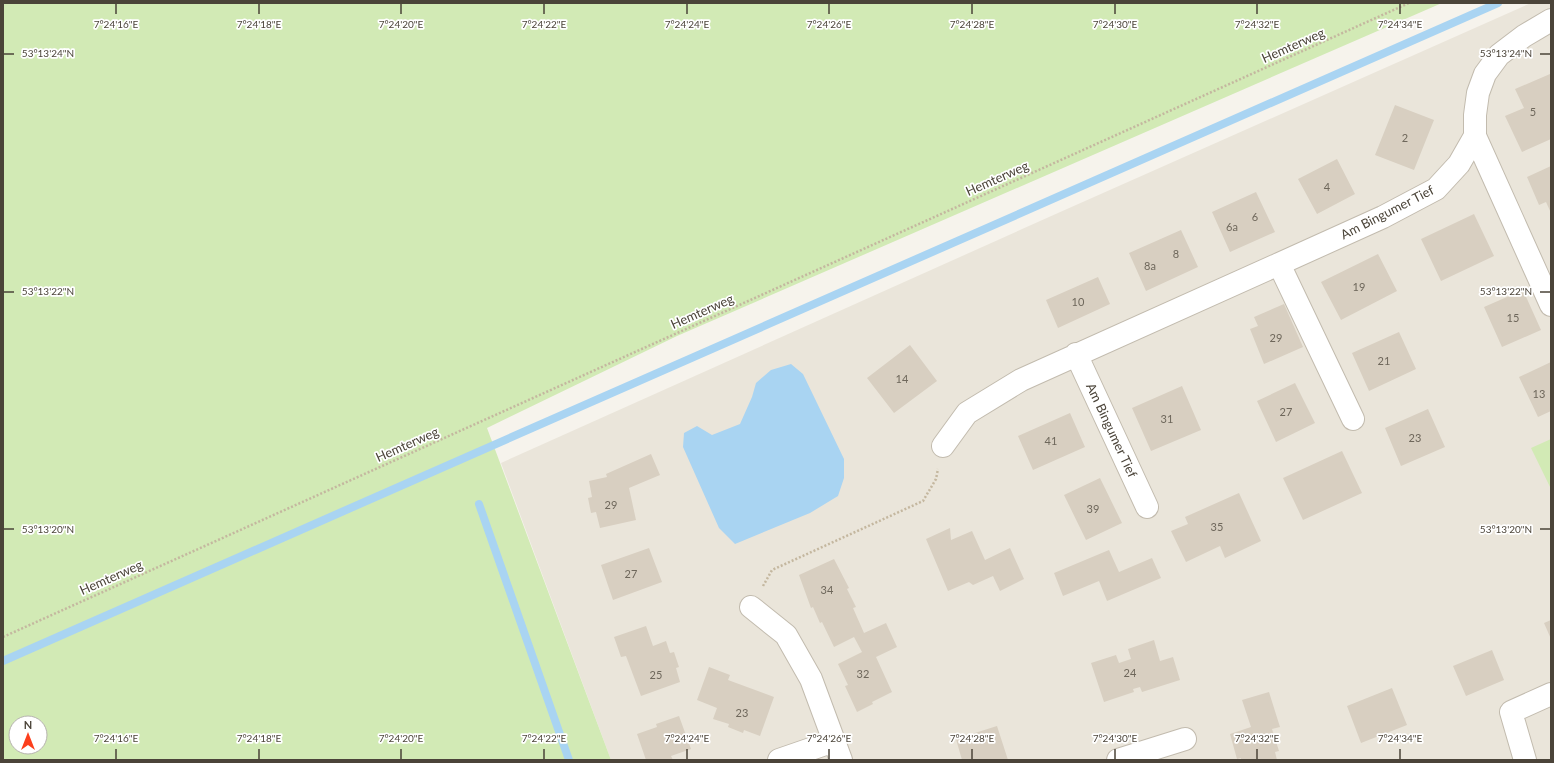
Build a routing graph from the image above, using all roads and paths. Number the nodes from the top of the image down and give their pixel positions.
1 (1409, 3) edge
2 (1551, 20) edge
3 (1476, 136) junction
4 (1279, 264) junction
5 (1551, 304) edge
6 (1076, 354) junction
7 (1353, 418) dead end
8 (943, 446) joint
9 (1147, 507) dead end
10 (751, 607) joint
11 (3, 637) edge
12 (1551, 694) edge
13 (1184, 738) dead end
14 (837, 750) edge
15 (779, 760) edge
16 (1118, 760) edge
17 (1525, 760) edge

1 - 11 path, Hemterweg
2 - 3 street
3 - 4 street, Am Bingumer Tief
3 - 5 street
4 - 6 street, Am Bingumer Tief
4 - 7 street
6 - 8 street, Am Bingumer Tief
6 - 9 street, Am Bingumer Tief
8 - 10 path
10 - 14 street
12 - 17 street
13 - 16 street
14 - 15 street

